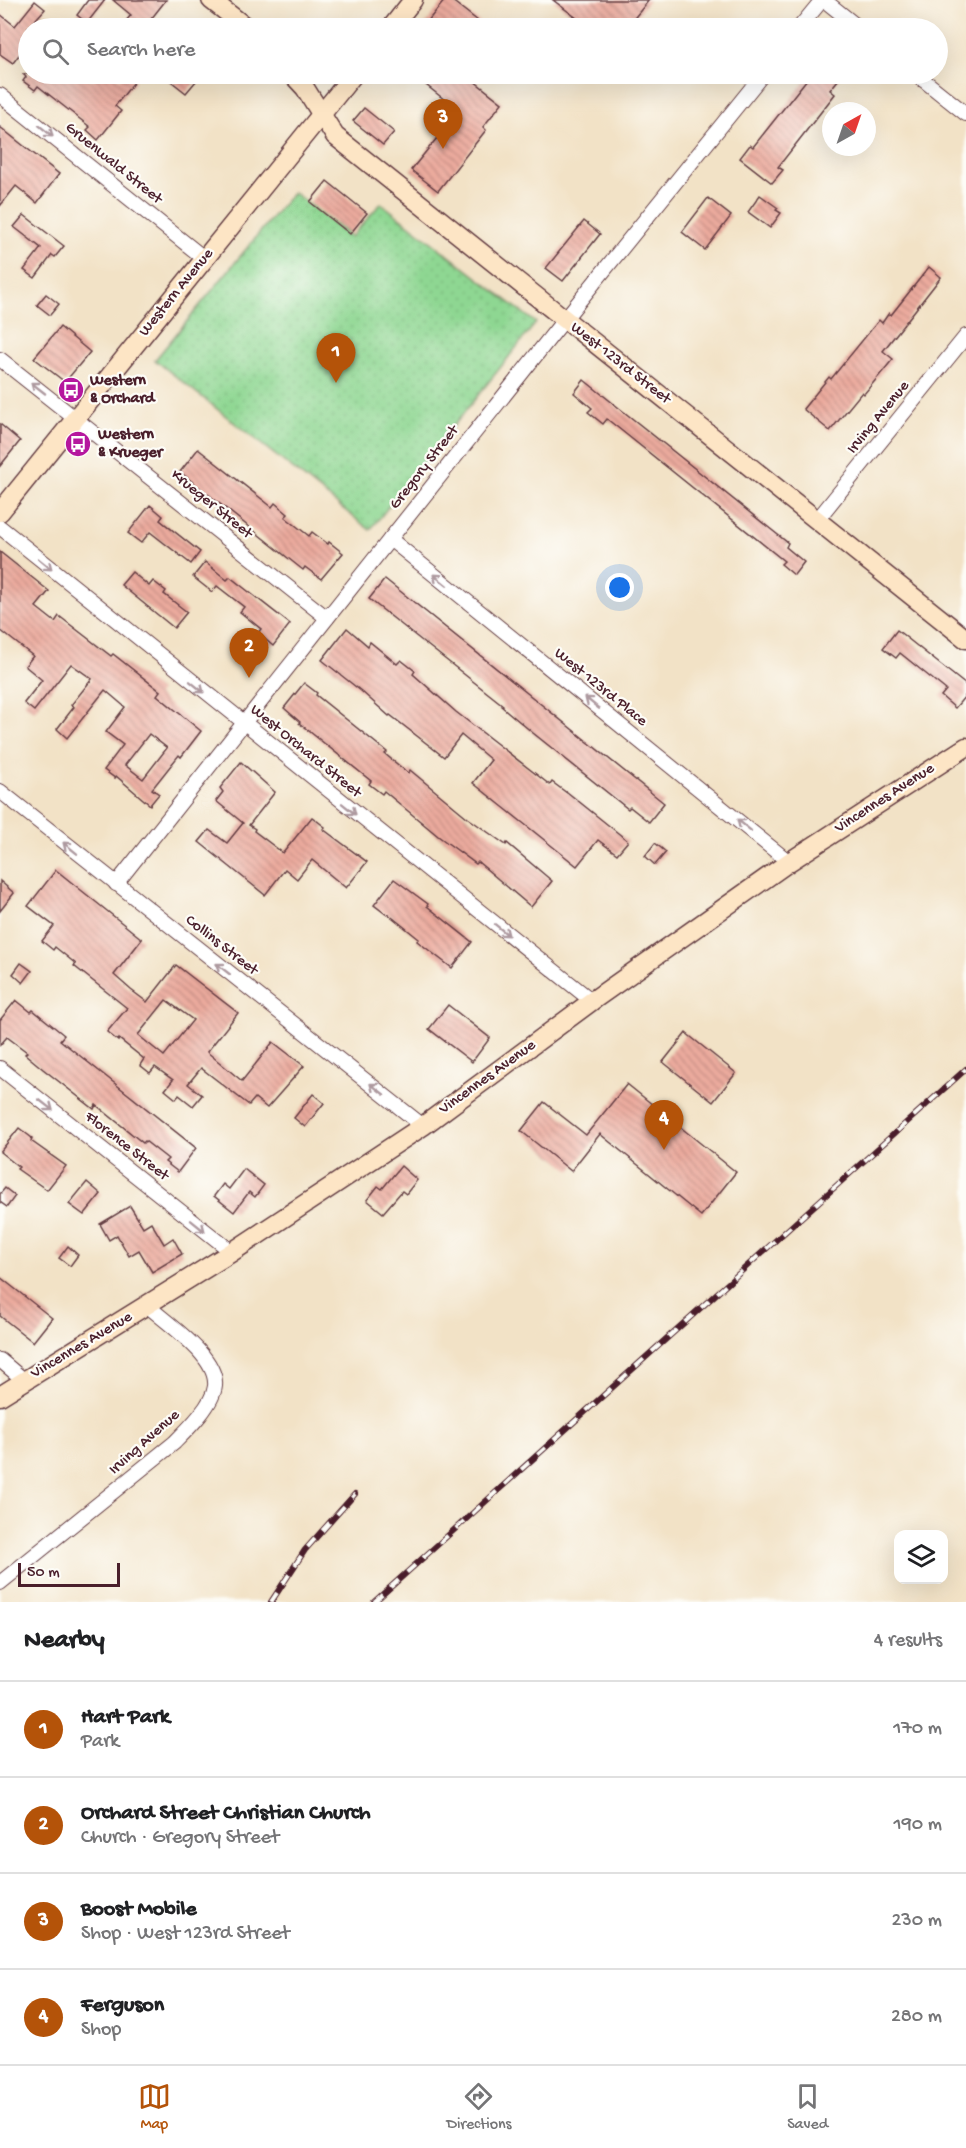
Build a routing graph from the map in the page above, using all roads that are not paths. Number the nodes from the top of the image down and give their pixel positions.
1 (211, 0) edge
2 (413, 0) edge
3 (823, 0) edge
4 (234, 18) edge
5 (399, 18) edge
6 (808, 18) edge
7 (847, 18) edge
8 (301, 84) edge
9 (346, 84) edge
10 (755, 84) edge
11 (928, 84) edge
12 (0, 94) edge
13 (966, 114) edge
14 (322, 115) junction
15 (204, 259) junction
16 (564, 320) junction
17 (966, 336) edge
18 (0, 359) edge
19 (75, 417) junction
20 (0, 512) edge
21 (817, 520) junction
22 (0, 527) edge
23 (390, 539) junction
24 (327, 618) junction
25 (966, 639) edge
26 (243, 724) junction
27 (966, 747) edge
28 (0, 791) edge
29 (789, 862) junction
30 (116, 884) junction
31 (592, 1001) junction
32 (0, 1068) edge
33 (423, 1126) junction
34 (232, 1252) junction
35 (148, 1306) junction
36 (0, 1360) edge
37 (25, 1381) junction
38 (0, 1396) edge
39 (0, 1582) edge

1 - 4 main road
2 - 5 main road
3 - 6 street
3 - 7 street
8 - 14 main road, West 123rd Street
9 - 14 main road, Western Avenue
10 - 16 street, Gregory Street
11 - 13 street
12 -> 15 street, Gruenwald Street
14 - 15 main road, Western Avenue
14 - 16 main road, West 123rd Street
15 - 19 main road, Western Avenue
16 - 21 main road, West 123rd Street
16 - 23 street, Gregory Street
17 - 21 street, Irving Avenue
19 -> 18 street
19 - 20 main road, Western Avenue
19 - 24 street, Krueger Street
21 - 25 main road, West 123rd Street
22 -> 26 street, West Orchard Street
23 - 24 street, Gregory Street
29 -> 23 street, West 123rd Place
24 - 26 street, Gregory Street
26 - 30 street, Gregory Street
26 -> 31 street, West Orchard Street
27 - 29 main road, Vincennes Avenue
30 -> 28 street, Collins Street
29 - 31 main road, Vincennes Avenue
33 -> 30 street, Collins Street
31 - 33 main road, Vincennes Avenue
32 -> 34 street, Florence Street
33 - 34 main road, Vincennes Avenue
34 - 35 main road, Vincennes Avenue
35 - 37 main road, Vincennes Avenue
35 - 39 street, Irving Avenue
36 - 37 street
37 - 38 main road, Vincennes Avenue

